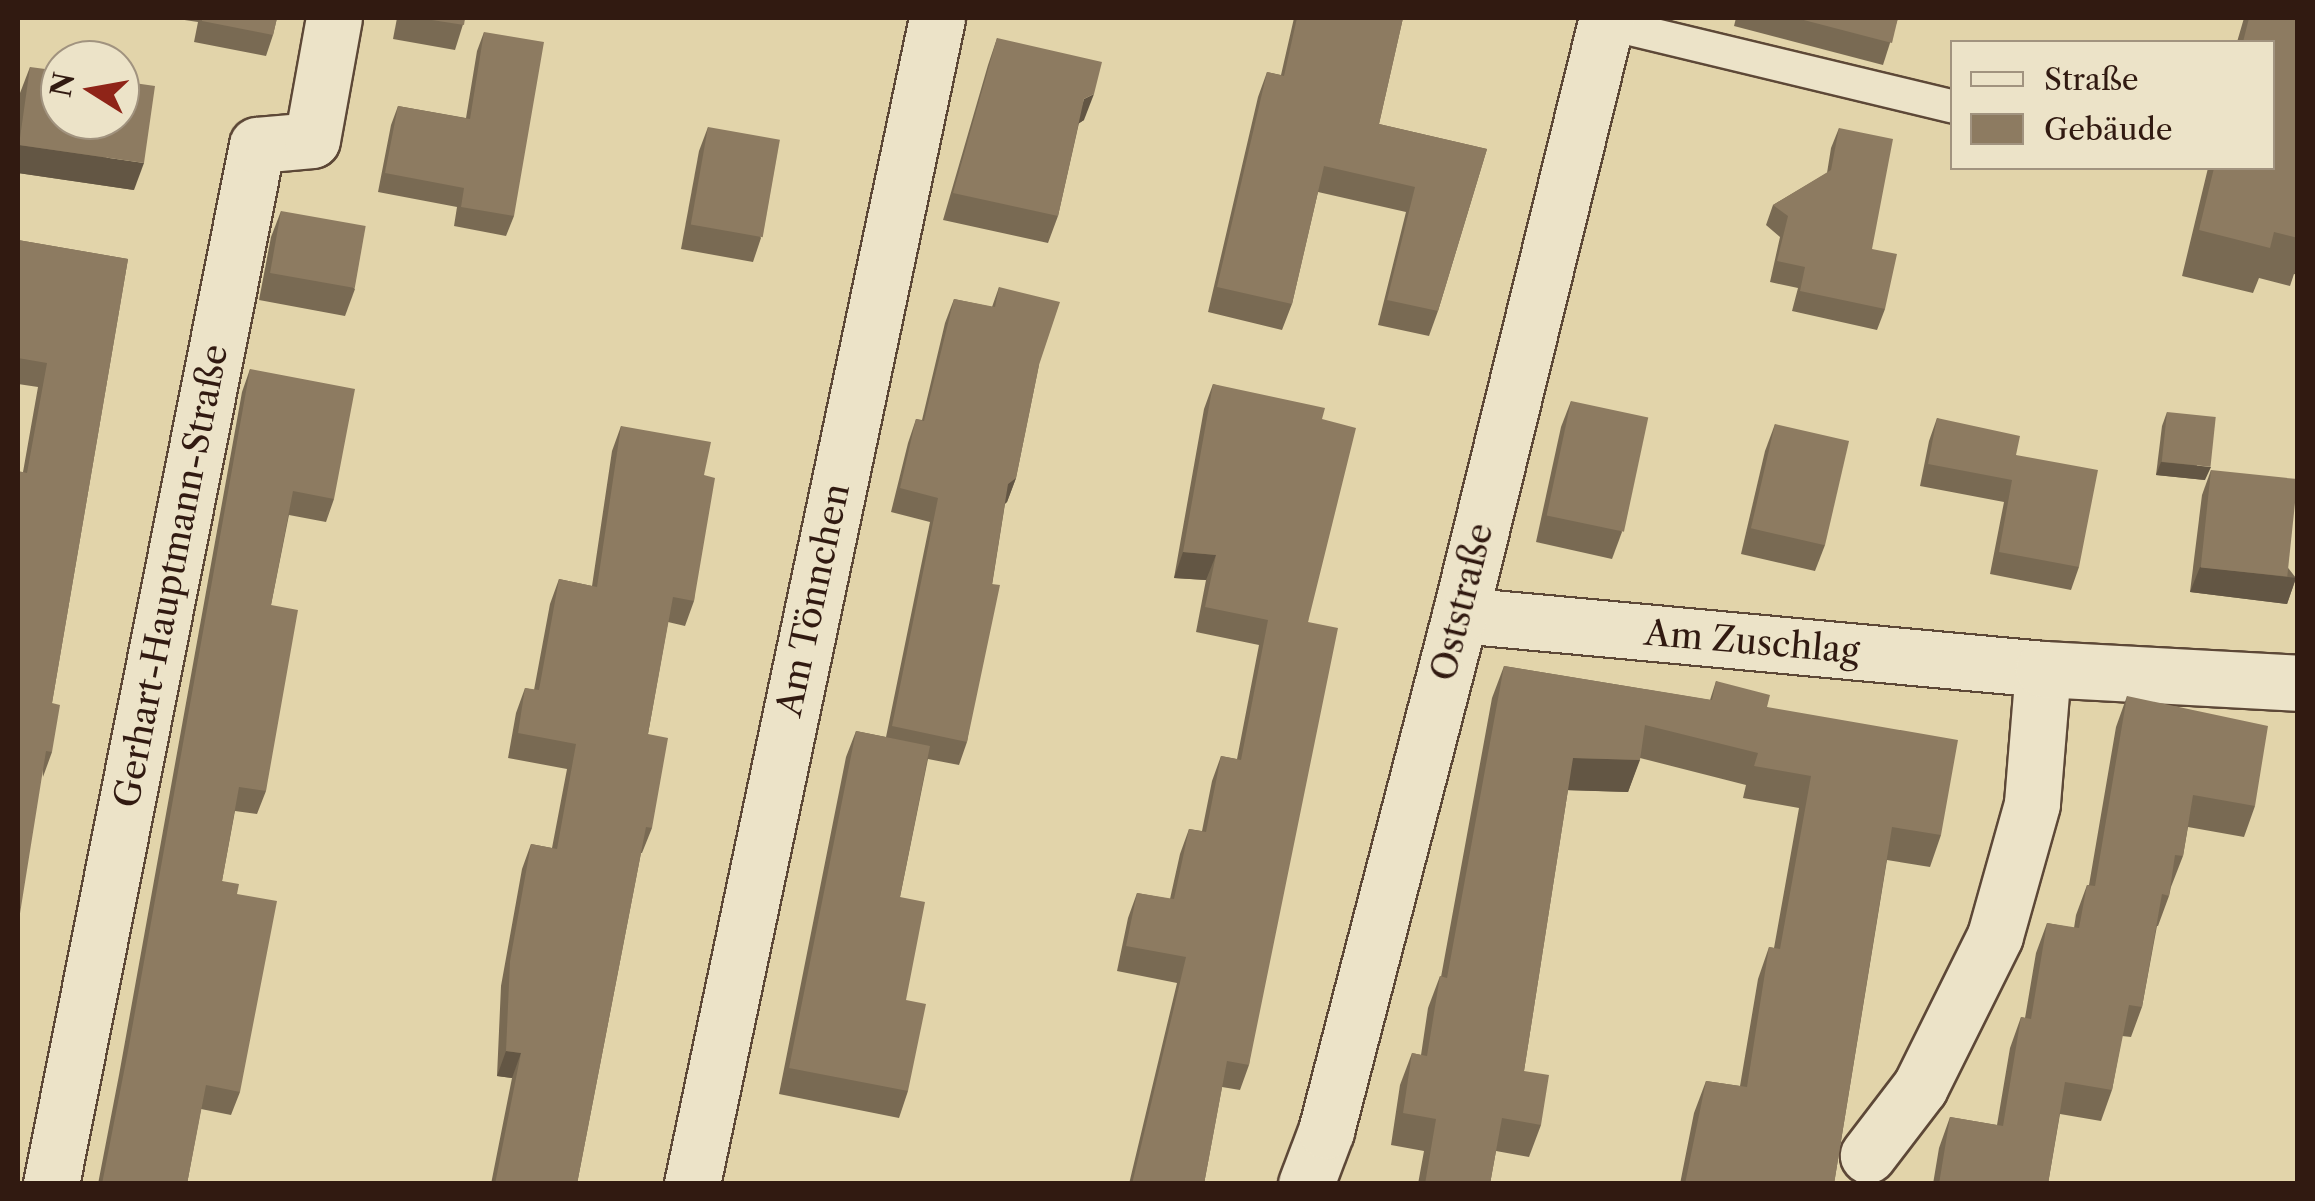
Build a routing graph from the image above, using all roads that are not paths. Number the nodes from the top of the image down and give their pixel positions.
1 (334, 18) edge
2 (936, 18) edge
3 (1606, 20) edge
4 (1950, 106) edge
5 (1460, 615) junction
6 (2043, 669) junction
7 (2298, 683) edge
8 (1868, 1154) dead end
9 (51, 1184) edge
10 (692, 1184) edge
11 (1306, 1184) edge

1 - 9 street, Gerhart-Hauptmann-Straße
2 - 10 street, Am Tönnchen
3 - 4 lane
3 - 5 street, Oststraße
5 - 6 street, Am Zuschlag
5 - 11 street, Oststraße
6 - 7 street, Am Zuschlag
6 - 8 street

